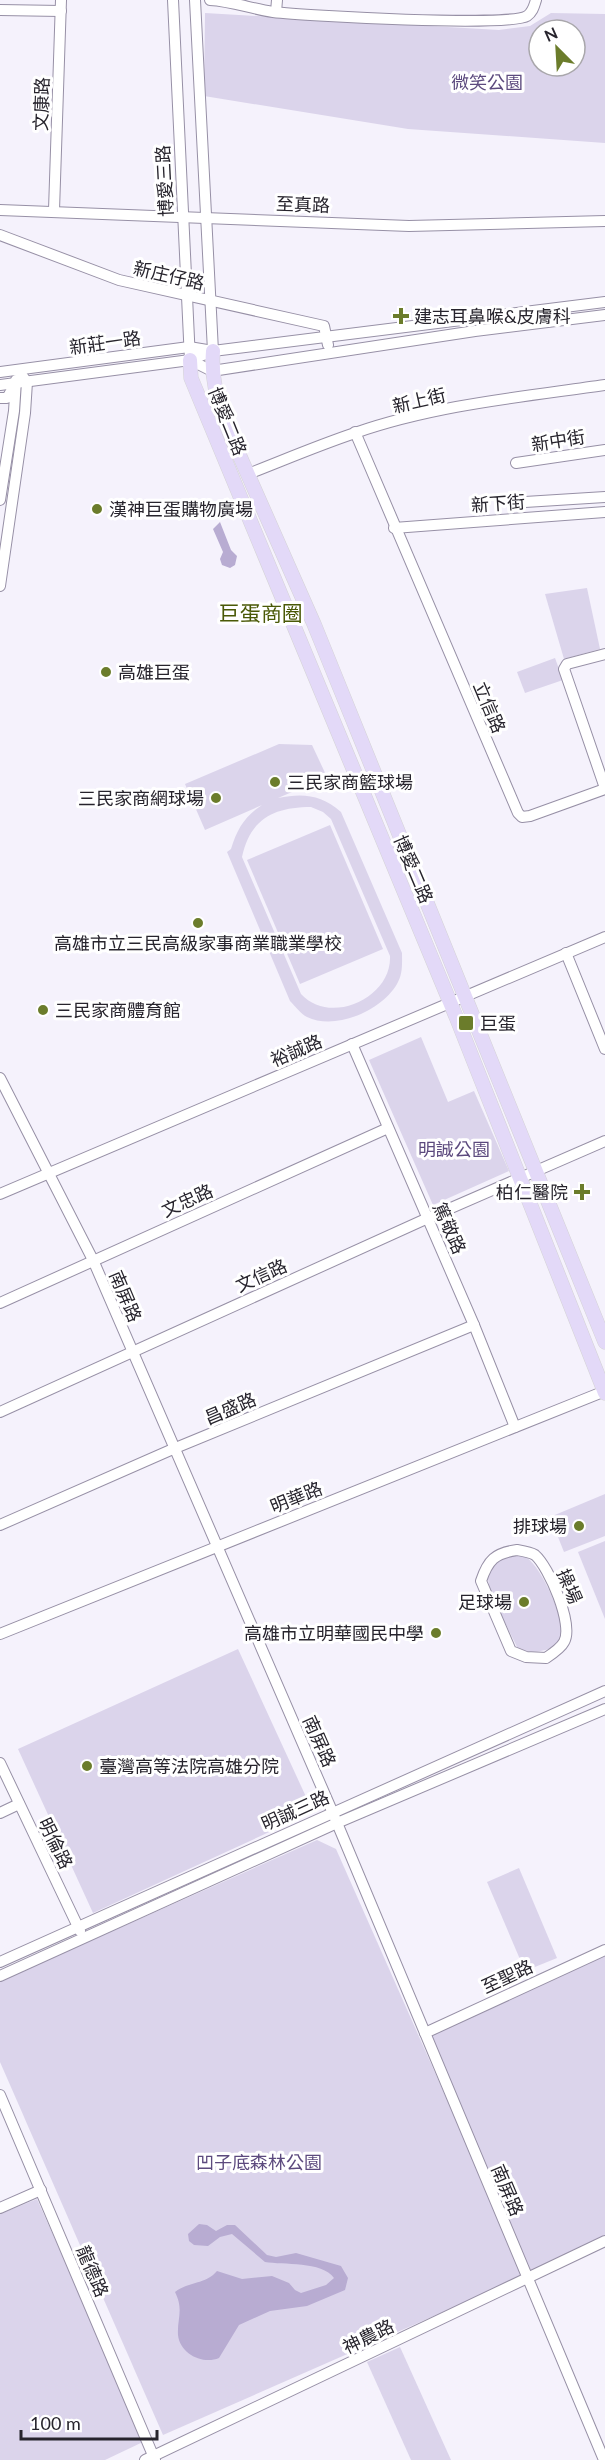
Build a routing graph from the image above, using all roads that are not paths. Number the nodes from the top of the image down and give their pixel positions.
1 (173, 0) edge
2 (195, 0) edge
3 (210, 0) edge
4 (277, 0) edge
5 (536, 0) edge
6 (61, 5) edge
7 (0, 10) edge
8 (276, 12) junction
9 (0, 210) edge
10 (54, 210) junction
11 (182, 216) junction
12 (205, 217) junction
13 (605, 221) edge
14 (0, 235) edge
15 (186, 296) junction
16 (211, 302) junction
17 (605, 302) edge
18 (605, 315) edge
19 (327, 338) junction
20 (213, 351) junction
21 (330, 352) junction
22 (189, 353) junction
23 (18, 370) junction
24 (212, 371) junction
25 (0, 372) edge
26 (21, 383) junction
27 (0, 385) edge
28 (605, 385) edge
29 (0, 399) edge
30 (355, 432) junction
31 (605, 450) edge
32 (516, 463) dead end
33 (249, 474) junction
34 (605, 497) edge
35 (0, 500) edge
36 (525, 502) dead end
37 (605, 512) edge
38 (394, 528) junction
39 (0, 586) edge
40 (605, 654) edge
41 (605, 788) edge
42 (605, 937) edge
43 (566, 953) junction
44 (465, 997) junction
45 (450, 1002) junction
46 (352, 1044) junction
47 (605, 1048) edge
48 (0, 1078) edge
49 (388, 1128) junction
50 (605, 1142) edge
51 (535, 1170) junction
52 (50, 1172) junction
53 (520, 1177) junction
54 (0, 1188) edge
55 (14, 1188) junction
56 (0, 1194) edge
57 (428, 1218) junction
58 (93, 1260) junction
59 (0, 1303) edge
60 (474, 1325) junction
61 (605, 1342) edge
62 (132, 1352) junction
63 (605, 1392) edge
64 (0, 1412) edge
65 (515, 1427) junction
66 (173, 1449) junction
67 (0, 1525) edge
68 (217, 1547) junction
69 (499, 1552) joint
70 (0, 1634) edge
71 (605, 1691) edge
72 (605, 1709) edge
73 (0, 1763) edge
74 (19, 1804) junction
75 (332, 1811) junction
76 (0, 1813) edge
77 (337, 1822) junction
78 (282, 1834) junction
79 (287, 1845) junction
80 (78, 1926) junction
81 (82, 1937) junction
82 (605, 1950) edge
83 (0, 1962) edge
84 (0, 1976) edge
85 (425, 2033) junction
86 (0, 2095) edge
87 (41, 2190) junction
88 (0, 2208) edge
89 (605, 2241) edge
90 (528, 2278) junction
91 (151, 2459) edge
92 (604, 2460) edge

1 - 11 street, 博愛三路
2 - 12 street
3 - 8 street
4 - 8 street
5 - 8 street
6 - 7 street
6 - 10 street, 文康路
9 - 10 street, 至真路
10 - 11 street, 至真路
11 - 12 street, 至真路
11 - 15 street, 博愛三路
12 - 13 street, 至真路
12 - 16 street
14 - 15 street, 新庄仔路
15 - 16 street, 新庄仔路
15 - 22 street, 博愛三路
16 - 19 street, 新庄仔路
16 - 20 street
17 - 19 street
18 - 21 street
19 - 20 street
19 - 21 street
20 - 22 street
20 - 24 main road, 博愛二路
21 - 24 street
22 - 23 street, 新莊一路
22 - 24 street
22 - 26 street, 新莊一路
22 - 45 main road, 博愛二路
23 - 25 street, 新莊一路
23 - 26 street
24 - 33 main road, 博愛二路
26 - 27 street, 新莊一路
26 - 29 street
26 - 35 street
26 - 39 street
28 - 30 street, 新上街
30 - 33 street, 新上街
30 - 38 street
31 - 32 street, 新中街
33 - 44 main road, 博愛二路
34 - 36 street, 新下街
37 - 38 street, 新下街
38 - 41 street, 立信路
40 - 41 street
42 - 43 street, 裕誠路
43 - 44 street, 裕誠路
43 - 47 street
44 - 45 street, 裕誠路
44 - 51 main road, 博愛二路
45 - 46 street, 裕誠路
45 - 53 main road, 博愛二路
46 - 49 street, 篤敬路
46 - 52 street, 裕誠路
48 - 52 street, 南屏路
49 - 57 street, 篤敬路
49 - 58 street, 文忠路
50 - 51 street, 文信路
51 - 53 street, 文信路
51 - 61 main road, 博愛二路
52 - 55 street, 裕誠路
52 - 58 street, 南屏路
53 - 57 street, 文信路
53 - 63 main road, 博愛二路
54 - 55 street
55 - 56 street, 裕誠路
57 - 60 street, 篤敬路
57 - 62 street, 文信路
58 - 59 street, 文忠路
58 - 62 street, 南屏路
60 - 65 street, 篤敬路
60 - 66 street, 昌盛路
62 - 64 street, 文信路
62 - 66 street, 南屏路
63 - 65 street, 明華路
65 - 68 street, 明華路
66 - 67 street, 昌盛路
66 - 68 street, 南屏路
68 - 70 street, 明華路
68 - 75 street, 南屏路
69 - 69 street, 操場
71 - 75 street, 明誠三路
72 - 77 street, 明誠三路
73 - 74 street, 明倫路
74 - 76 street
74 - 80 street, 明倫路
75 - 77 street, 南屏路
75 - 78 street, 明誠三路
77 - 79 street, 明誠三路
77 - 85 street, 南屏路
78 - 79 street
78 - 80 street, 明誠三路
79 - 81 street, 明誠三路
80 - 81 street, 明倫路
80 - 83 street, 明誠三路
81 - 84 street, 明誠三路
82 - 85 street, 至聖路
85 - 90 street, 南屏路
86 - 87 street, 龍德路
87 - 88 street
87 - 91 street, 龍德路
89 - 90 street, 神農路
90 - 91 street, 神農路
90 - 92 street, 南屏路

